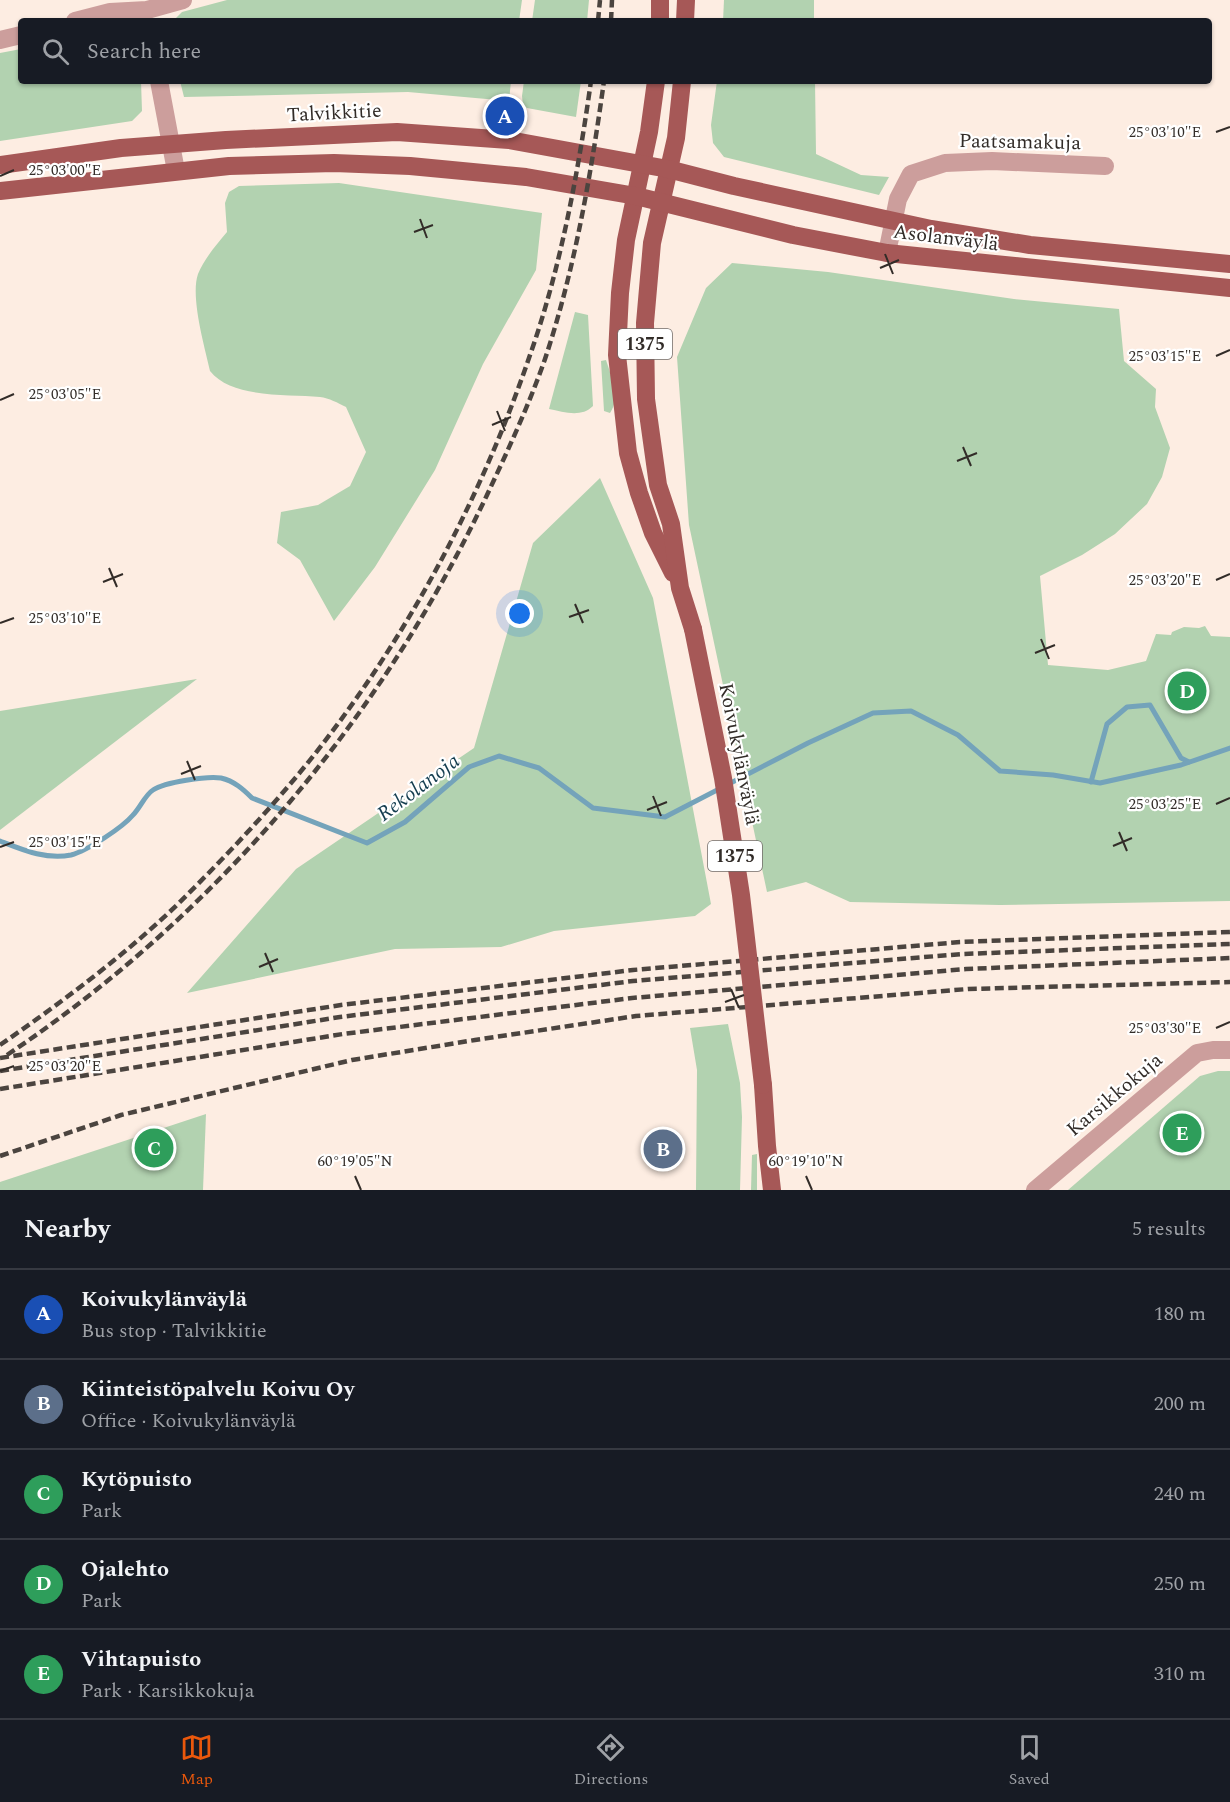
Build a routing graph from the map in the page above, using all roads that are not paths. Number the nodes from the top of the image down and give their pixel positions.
1 (183, 0) edge
2 (660, 0) edge
3 (686, 0) edge
4 (147, 10) edge
5 (87, 18) edge
6 (660, 18) edge
7 (685, 18) edge
8 (18, 36) edge
9 (0, 40) edge
10 (160, 84) edge
11 (656, 84) edge
12 (682, 84) edge
13 (172, 143) junction
14 (642, 164) junction
15 (0, 165) edge
16 (1105, 166) dead end
17 (668, 169) junction
18 (176, 171) junction
19 (0, 191) edge
20 (636, 196) junction
21 (660, 203) junction
22 (894, 220) junction
23 (887, 253) junction
24 (1230, 264) edge
25 (1230, 288) edge
26 (680, 588) junction
27 (1230, 1050) edge
28 (767, 1146) junction
29 (763, 1190) edge
30 (772, 1190) edge
31 (1035, 1190) edge

1 - 4 street
2 - 6 main road
3 - 7 main road
4 - 5 street
8 - 9 street
10 - 13 street
11 - 14 main road, Koivukylänväylä
12 - 17 main road, Koivukylänväylä / 1375
13 - 14 main road, Talvikkitie
13 - 15 main road, Talvikkitie
13 - 18 street
14 - 17 main road, Talvikkitie
14 - 20 main road, Koivukylänväylä
16 - 22 street, Paatsamakuja
17 - 21 main road, Koivukylänväylä / 1375
17 - 22 main road, Asolanväylä
18 - 19 main road
18 - 20 main road
20 - 21 main road
20 - 26 main road, Koivukylänväylä
21 - 23 main road, Asolanväylä
21 - 26 main road, Koivukylänväylä / 1375
22 - 23 street, Paatsamakuja
22 - 24 main road, Asolanväylä
23 - 25 main road, Asolanväylä
26 - 28 main road, Koivukylänväylä / 1375, bridge
27 - 31 street, Karsikkokuja
28 - 29 main road, Koivukylänväylä / 1375
28 - 30 main road, Koivukylänväylä / 1375

